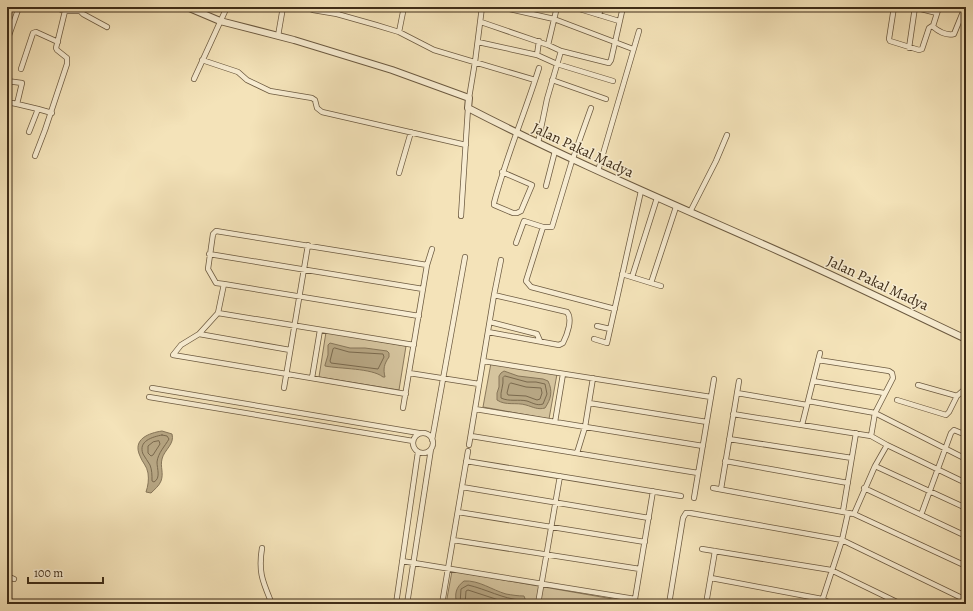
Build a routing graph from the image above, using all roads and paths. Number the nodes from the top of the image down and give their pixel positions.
1 (19, 7) edge
2 (53, 7) edge
3 (187, 7) edge
4 (227, 7) edge
5 (283, 7) edge
6 (305, 7) edge
7 (339, 7) edge
8 (404, 7) edge
9 (482, 7) edge
10 (501, 7) edge
11 (557, 7) edge
12 (576, 7) edge
13 (601, 7) edge
14 (623, 7) edge
15 (894, 7) edge
16 (914, 7) edge
17 (939, 7) edge
18 (965, 7) edge
19 (81, 9) edge
20 (65, 11) junction
21 (937, 13) junction
22 (337, 14) junction
23 (599, 15) junction
24 (554, 19) junction
25 (220, 21) junction
26 (620, 21) junction
27 (481, 22) junction
28 (933, 26) junction
29 (107, 27) dead end
30 (638, 31) dead end
31 (398, 32) junction
32 (278, 36) junction
33 (7, 41) edge
34 (539, 41) junction
35 (58, 42) junction
36 (478, 42) junction
37 (614, 43) junction
38 (548, 45) junction
39 (909, 48) junction
40 (633, 49) junction
41 (561, 51) junction
42 (537, 55) junction
43 (202, 60) junction
44 (476, 62) junction
45 (557, 64) junction
46 (539, 68) dead end
47 (21, 69) dead end
48 (194, 79) dead end
49 (535, 80) junction
50 (552, 80) junction
51 (7, 81) edge
52 (613, 81) dead end
53 (469, 98) junction
54 (606, 99) dead end
55 (7, 102) edge
56 (17, 104) junction
57 (468, 108) junction
58 (591, 108) dead end
59 (38, 109) junction
60 (52, 113) junction
61 (29, 132) dead end
62 (411, 132) junction
63 (517, 134) junction
64 (727, 135) dead end
65 (538, 143) junction
66 (466, 145) junction
67 (555, 151) junction
68 (35, 156) dead end
69 (573, 160) junction
70 (598, 171) junction
71 (502, 172) junction
72 (399, 173) dead end
73 (546, 186) dead end
74 (641, 191) junction
75 (656, 198) junction
76 (676, 207) junction
77 (690, 212) junction
78 (461, 216) dead end
79 (543, 227) junction
80 (516, 243) dead end
81 (308, 245) junction
82 (432, 249) dead end
83 (209, 254) junction
84 (465, 257) dead end
85 (501, 260) dead end
86 (427, 265) junction
87 (304, 270) junction
88 (622, 274) junction
89 (632, 277) junction
90 (651, 283) junction
91 (224, 284) junction
92 (661, 286) dead end
93 (423, 290) junction
94 (494, 295) junction
95 (299, 297) junction
96 (615, 309) junction
97 (218, 313) junction
98 (419, 316) junction
99 (490, 322) junction
100 (294, 326) junction
101 (597, 326) dead end
102 (610, 329) junction
103 (320, 330) junction
104 (488, 332) junction
105 (199, 334) junction
106 (594, 339) dead end
107 (966, 339) edge
108 (540, 341) junction
109 (414, 345) junction
110 (290, 350) junction
111 (820, 352) dead end
112 (818, 360) junction
113 (483, 361) junction
114 (409, 372) junction
115 (286, 374) junction
116 (563, 374) junction
117 (312, 378) junction
118 (444, 378) junction
119 (593, 378) junction
120 (714, 379) dead end
121 (739, 381) dead end
122 (813, 381) junction
123 (479, 384) junction
124 (918, 384) dead end
125 (152, 388) dead end
126 (284, 388) dead end
127 (966, 388) edge
128 (737, 393) junction
129 (884, 393) junction
130 (406, 394) junction
131 (957, 396) junction
132 (149, 397) dead end
133 (711, 397) junction
134 (897, 400) dead end
135 (588, 403) junction
136 (807, 403) junction
137 (404, 408) dead end
138 (475, 409) junction
139 (876, 413) junction
140 (733, 414) junction
141 (555, 422) junction
142 (707, 422) junction
143 (802, 425) junction
144 (584, 427) junction
145 (419, 434) junction
146 (856, 434) junction
147 (966, 435) edge
148 (471, 436) junction
149 (871, 436) junction
150 (729, 439) junction
151 (432, 440) junction
152 (413, 441) junction
153 (887, 445) junction
154 (703, 446) junction
155 (431, 449) junction
156 (945, 450) junction
157 (418, 452) junction
158 (577, 453) junction
159 (852, 458) junction
160 (966, 459) edge
161 (466, 461) junction
162 (725, 461) junction
163 (875, 466) junction
164 (938, 470) junction
165 (698, 473) junction
166 (560, 476) junction
167 (848, 483) junction
168 (966, 483) edge
169 (462, 488) junction
170 (713, 488) dead end
171 (864, 488) junction
172 (721, 489) junction
173 (653, 491) junction
174 (930, 492) junction
175 (681, 496) dead end
176 (694, 498) dead end
177 (555, 503) junction
178 (966, 508) edge
179 (458, 512) junction
180 (846, 512) junction
181 (854, 514) junction
182 (921, 515) junction
183 (649, 518) junction
184 (551, 527) junction
185 (966, 536) edge
186 (453, 540) junction
187 (842, 540) junction
188 (645, 542) junction
189 (262, 548) dead end
190 (702, 549) dead end
191 (715, 551) junction
192 (547, 554) junction
193 (402, 561) junction
194 (414, 563) junction
195 (966, 566) edge
196 (448, 568) junction
197 (640, 569) junction
198 (831, 570) junction
199 (7, 576) edge
200 (14, 578) dead end
201 (710, 578) junction
202 (542, 584) junction
203 (7, 600) edge
204 (966, 600) edge
205 (635, 601) edge
206 (822, 602) edge
207 (16, 604) edge
208 (272, 604) edge
209 (396, 604) edge
210 (407, 604) edge
211 (442, 604) edge
212 (538, 604) edge
213 (669, 604) edge
214 (706, 604) edge
215 (832, 604) edge
216 (901, 604) edge

1 - 33 street
2 - 20 street
3 - 25 street
4 - 25 street
5 - 32 street
6 - 22 street
7 - 22 street
8 - 31 street
9 - 27 street
10 - 24 street
11 - 24 street
12 - 23 street
13 - 23 street
14 - 26 street
15 - 39 street
16 - 21 street
16 - 39 street
17 - 21 street
18 - 28 street
19 - 20 street
19 - 29 street
20 - 35 street
21 - 28 street
22 - 31 street
23 - 26 street
24 - 37 street
24 - 38 street
25 - 32 street
25 - 43 street
26 - 37 street
27 - 34 street
27 - 36 street
28 - 39 street
30 - 40 street
31 - 44 street
32 - 53 street
34 - 38 street
34 - 42 street
35 - 47 street
35 - 60 street
36 - 42 street
36 - 44 street
37 - 40 street
37 - 41 street
38 - 41 street
40 - 70 street
41 - 45 street
42 - 45 street
43 - 48 street
43 - 62 street
44 - 49 street
44 - 53 street
45 - 50 street
45 - 52 street
46 - 49 street
49 - 63 street
50 - 54 street
50 - 65 street
51 - 56 street
53 - 57 street
55 - 56 street
56 - 59 street
57 - 63 street, Jalan Pakal Madya
57 - 66 street
58 - 69 street
59 - 60 street
59 - 61 street
60 - 68 street
62 - 66 street
62 - 72 street
63 - 65 street, Jalan Pakal Madya
63 - 71 street
64 - 77 street
65 - 67 street, Jalan Pakal Madya
66 - 78 street
67 - 69 street, Jalan Pakal Madya
67 - 73 street
69 - 70 street, Jalan Pakal Madya
69 - 79 street
70 - 74 street, Jalan Pakal Madya
71 - 71 street
74 - 75 street, Jalan Pakal Madya
74 - 88 street
75 - 76 street, Jalan Pakal Madya
75 - 89 street
76 - 77 street, Jalan Pakal Madya
76 - 90 street
77 - 107 street, Jalan Pakal Madya
79 - 80 street
79 - 96 street
81 - 83 street
81 - 86 street
81 - 87 street
82 - 86 street
83 - 87 street
83 - 91 street
84 - 118 street
85 - 94 street
86 - 93 street
87 - 93 street
87 - 95 street
88 - 89 street
88 - 96 street
89 - 90 street
90 - 92 street
91 - 95 street
91 - 97 street
93 - 98 street
94 - 99 street
94 - 108 street
95 - 98 street
95 - 100 street
96 - 102 street
97 - 100 street
97 - 105 street
98 - 109 street
99 - 104 street
99 - 108 street
100 - 103 street
100 - 110 street
101 - 102 street
102 - 106 street
103 - 109 street
103 - 117 street
104 - 108 street
104 - 113 street
105 - 110 street
105 - 115 street
109 - 114 street
110 - 115 street
111 - 112 street
112 - 122 street
112 - 129 street
113 - 116 street
113 - 123 street
114 - 118 street
114 - 130 street
115 - 117 street
115 - 126 street
116 - 119 street
116 - 141 street
117 - 130 street
118 - 123 street
118 - 151 street
119 - 133 street
119 - 135 street
120 - 133 street
121 - 128 street
122 - 129 street
122 - 136 street
123 - 138 street
124 - 131 street
125 - 145 street
127 - 131 street
128 - 136 street
128 - 140 street
129 - 139 street
130 - 137 street
131 - 134 street
132 - 152 street
133 - 142 street
135 - 142 street
135 - 144 street
136 - 139 street
136 - 143 street
138 - 141 street
138 - 148 street
139 - 149 street
139 - 156 street
140 - 143 street
140 - 150 street
141 - 144 street
142 - 154 street
143 - 146 street
144 - 154 street
144 - 158 street
145 - 151 street
145 - 152 street
146 - 149 street
146 - 159 street
147 - 156 street
148 - 158 street
148 - 161 street
149 - 153 street
150 - 159 street
150 - 162 street
151 - 155 street
152 - 157 street
153 - 163 street
153 - 164 street
154 - 165 street
155 - 157 street
155 - 194 street
156 - 160 street
156 - 164 street
157 - 193 street
158 - 165 street
159 - 167 street
161 - 166 street
161 - 169 street
162 - 167 street
162 - 172 street
163 - 171 street
163 - 174 street
164 - 168 street
164 - 174 street
165 - 176 street
166 - 173 street
166 - 177 street
167 - 180 street
169 - 177 street
169 - 179 street
170 - 172 street
171 - 181 street
171 - 182 street
172 - 180 street
173 - 175 street
173 - 183 street
174 - 178 street
174 - 182 street
177 - 183 street
177 - 184 street
179 - 184 street
179 - 186 street
180 - 181 street
180 - 187 street
181 - 195 street
182 - 185 street
183 - 188 street
184 - 188 street
184 - 192 street
186 - 192 street
186 - 196 street
187 - 198 street
187 - 204 street
187 - 213 street
188 - 197 street
189 - 208 street
190 - 191 street
191 - 198 street
191 - 201 street
192 - 197 street
192 - 202 street
193 - 194 street
193 - 209 street
194 - 196 street
194 - 210 street
196 - 202 street
196 - 211 street
197 - 205 street
198 - 206 street
198 - 216 street
199 - 200 street
201 - 206 street
201 - 214 street
202 - 205 street
202 - 212 street
203 - 207 street
206 - 215 street

